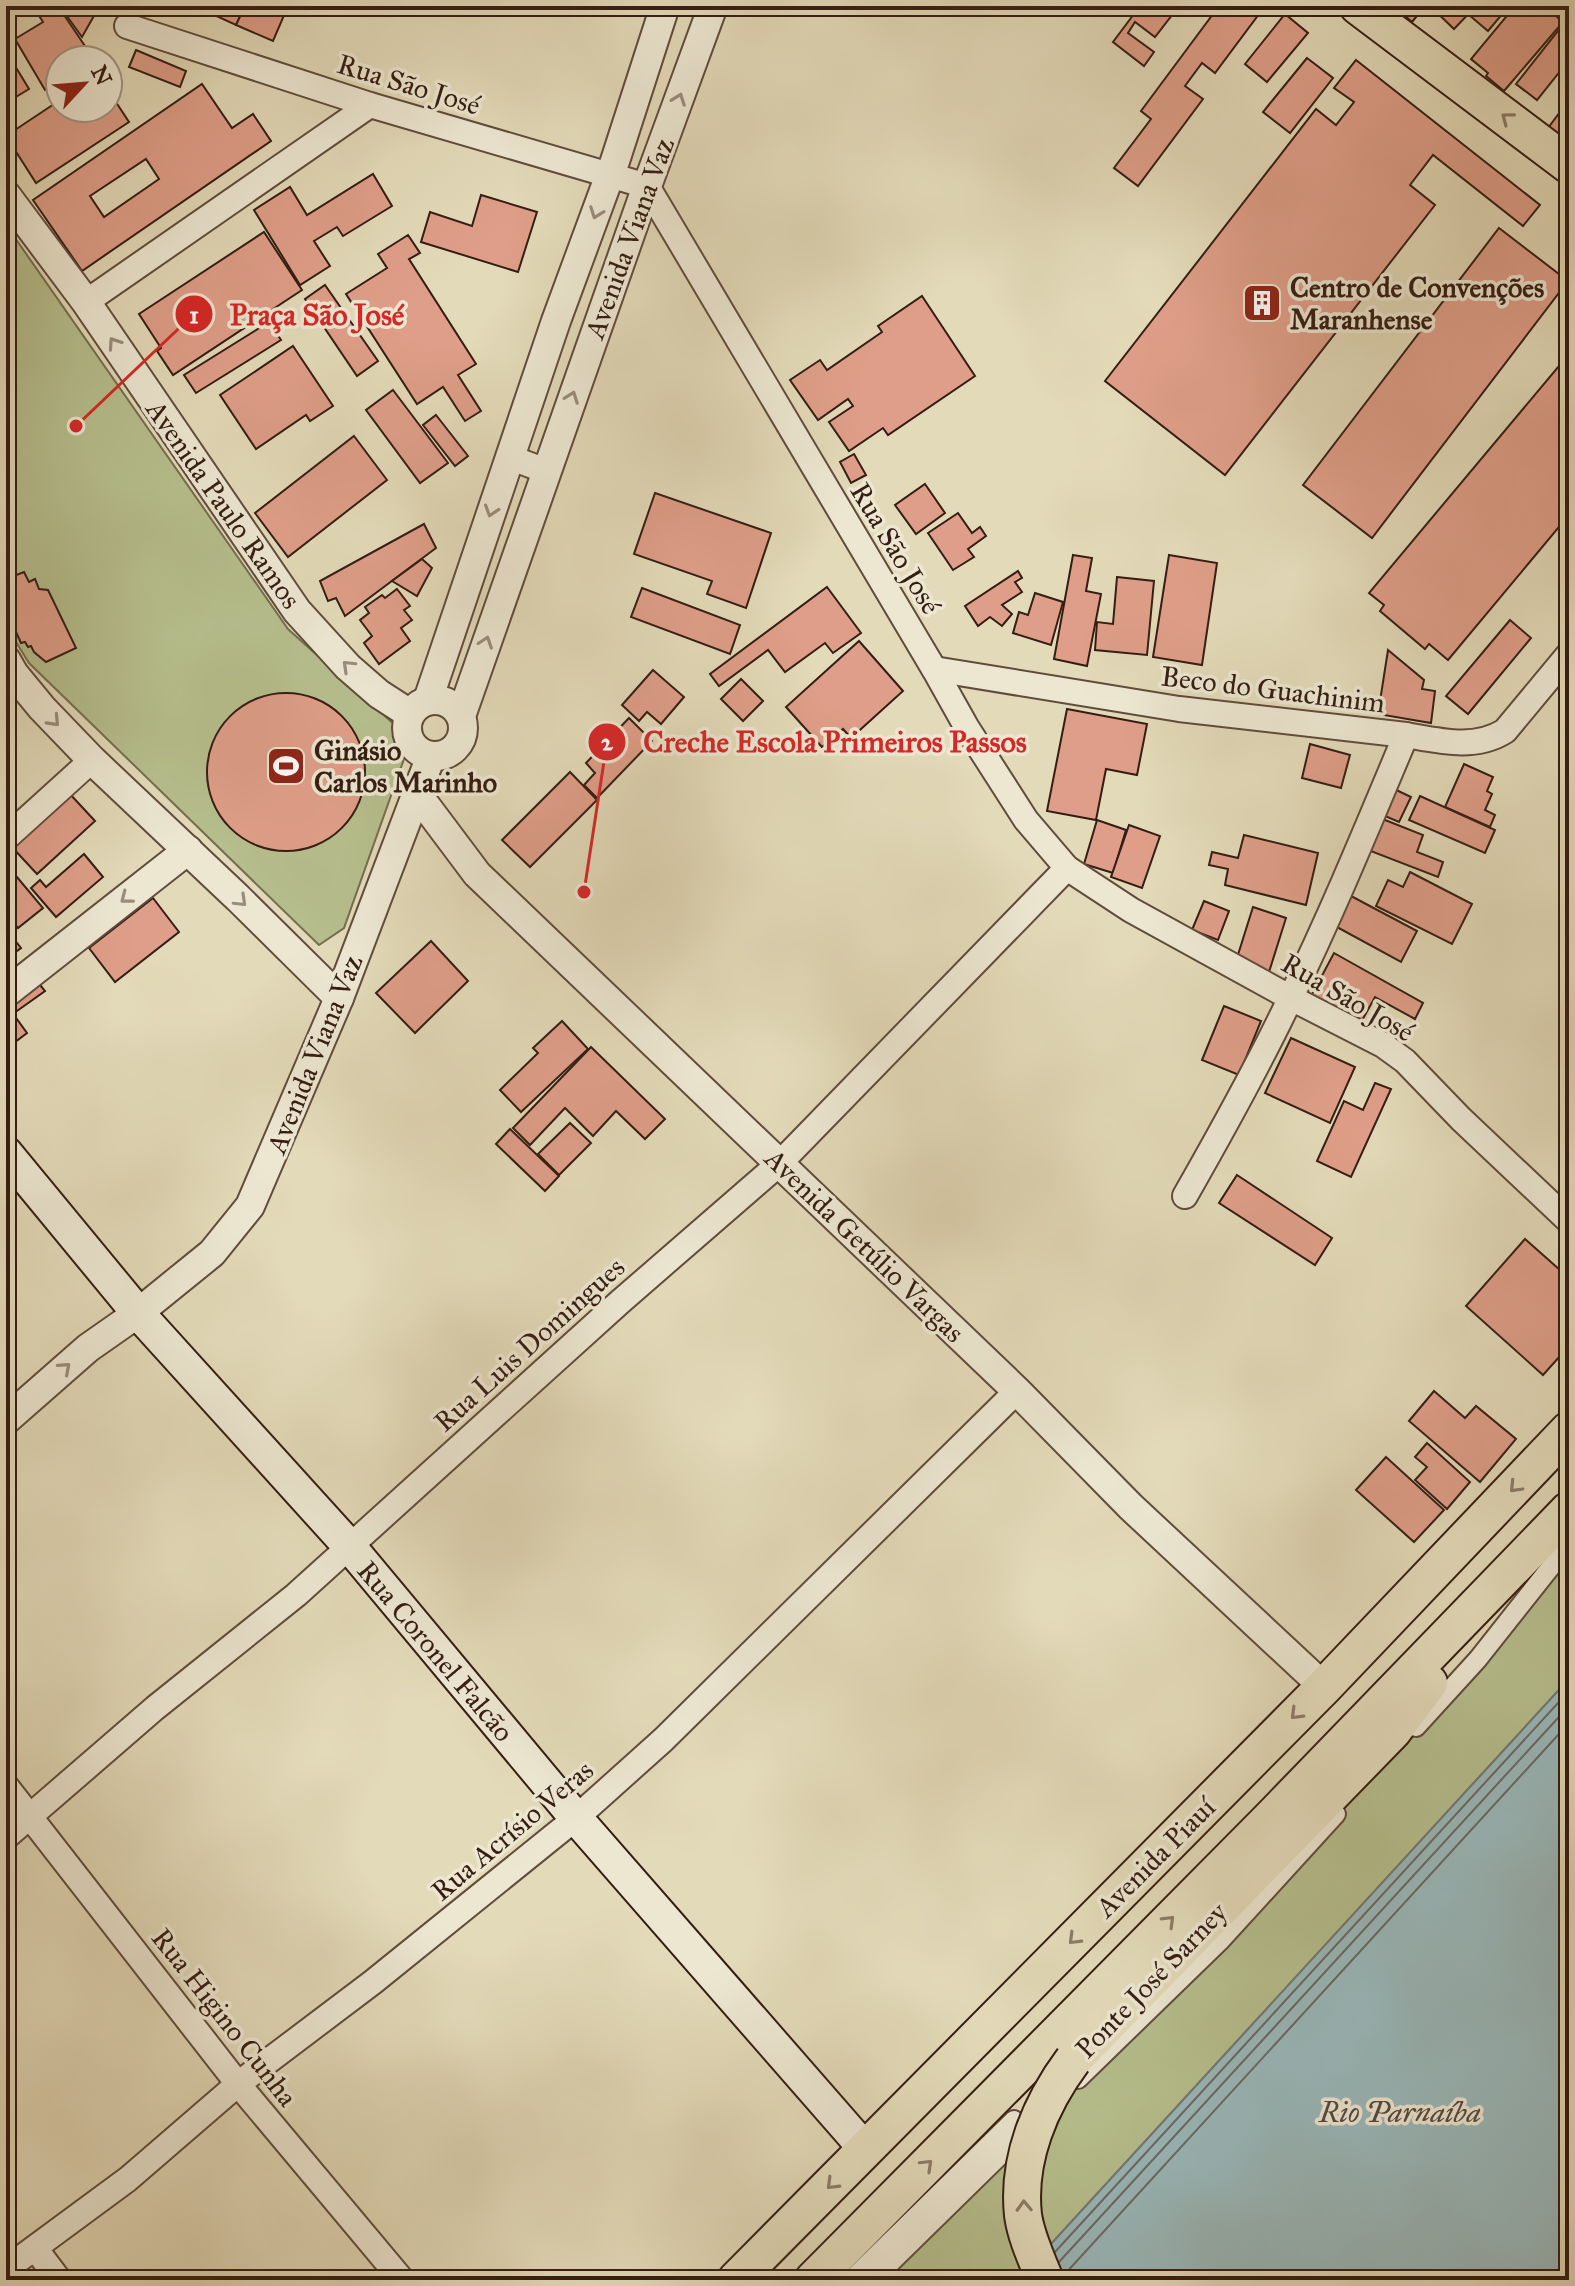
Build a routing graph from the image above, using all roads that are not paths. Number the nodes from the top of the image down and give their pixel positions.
1 (665, 6) edge
2 (713, 6) edge
3 (1358, 6) edge
4 (127, 26) dead end
5 (370, 105) junction
6 (1569, 165) edge
7 (610, 175) junction
8 (647, 186) junction
9 (6, 195) edge
10 (86, 302) junction
11 (509, 457) junction
12 (546, 471) junction
13 (1569, 654) edge
14 (934, 669) junction
15 (9, 671) edge
16 (419, 707) junction
17 (461, 716) junction
18 (1406, 735) junction
19 (431, 756) junction
20 (92, 760) junction
21 (417, 794) junction
22 (6, 838) edge
23 (188, 850) junction
24 (1067, 868) junction
25 (6, 993) edge
26 (339, 998) junction
27 (1291, 998) junction
28 (6, 1153) edge
29 (780, 1163) junction
30 (1185, 1196) dead end
31 (1569, 1221) edge
32 (138, 1313) junction
33 (1017, 1391) junction
34 (6, 1420) edge
35 (1569, 1430) edge
36 (1569, 1510) edge
37 (1569, 1544) edge
38 (350, 1547) junction
39 (1485, 1597) junction
40 (1324, 1687) junction
41 (6, 1786) edge
42 (30, 1817) junction
43 (576, 1818) junction
44 (6, 1837) edge
45 (238, 2084) junction
46 (1025, 2131) junction
47 (866, 2150) junction
48 (35, 2248) junction
49 (6, 2269) edge
50 (59, 2280) edge
51 (402, 2280) edge
52 (736, 2280) edge
53 (813, 2280) edge
54 (851, 2280) edge
55 (873, 2280) edge
56 (1045, 2280) edge

1 - 7 street, Avenida Viana Vaz
8 -> 2 street, Avenida Viana Vaz
6 -> 3 main road
4 - 5 street, Rua São José
5 - 7 street, Rua São José
5 - 10 street
7 - 8 street, Rua São José
7 -> 11 street, Avenida Viana Vaz
12 -> 8 street, Avenida Viana Vaz
8 - 14 street, Rua São José
9 - 10 street, Avenida Paulo Ramos
16 -> 10 street, Avenida Paulo Ramos
11 - 12 street
11 -> 16 street, Avenida Viana Vaz
17 -> 12 street, Avenida Viana Vaz
13 - 18 street, Beco do Guachinim
14 - 18 street, Beco do Guachinim
14 - 24 street, Rua São José
15 -> 20 street
16 - 17 street
16 - 19 street
17 - 19 street
18 - 27 street
19 - 21 street, Avenida Viana Vaz
20 - 22 street
20 - 23 street
21 - 26 street, Avenida Viana Vaz
21 - 29 street, Avenida Getúlio Vargas
23 -> 25 street
23 -> 26 street
24 - 27 street, Rua São José
24 - 29 street, Rua Luis Domingues
26 - 32 street, Avenida Viana Vaz
27 - 30 street
27 - 31 street, Rua São José
28 - 32 main road, Rua Coronel Falcão
29 - 33 street, Avenida Getúlio Vargas
29 - 38 street, Rua Luis Domingues
34 -> 32 street, Avenida Viana Vaz
32 - 38 main road, Rua Coronel Falcão
33 - 40 street, Avenida Getúlio Vargas
33 - 43 street, Rua Acrísio Veras
35 -> 40 main road, Avenida Piauí
36 - 39 main road, Avenida Piauí
37 - 46 street
38 - 42 street, Rua Luis Domingues
38 - 43 main road, Rua Coronel Falcão
53 -> 39 main road, Avenida Piauí
56 -> 39 main road, Ponte José Sarney, bridge
40 -> 47 main road, Avenida Piauí
41 - 42 street, Rua Higino Cunha
42 - 44 street, Rua Luis Domingues
42 - 45 street, Rua Higino Cunha
43 - 45 street, Rua Acrísio Veras
43 - 47 main road, Rua Coronel Falcão
45 - 48 street, Rua Acrísio Veras
45 - 51 street, Rua Higino Cunha
46 - 54 street
46 - 55 street
47 -> 52 main road, Avenida Piauí
48 - 49 street, Rua Acrísio Veras
48 - 50 street

